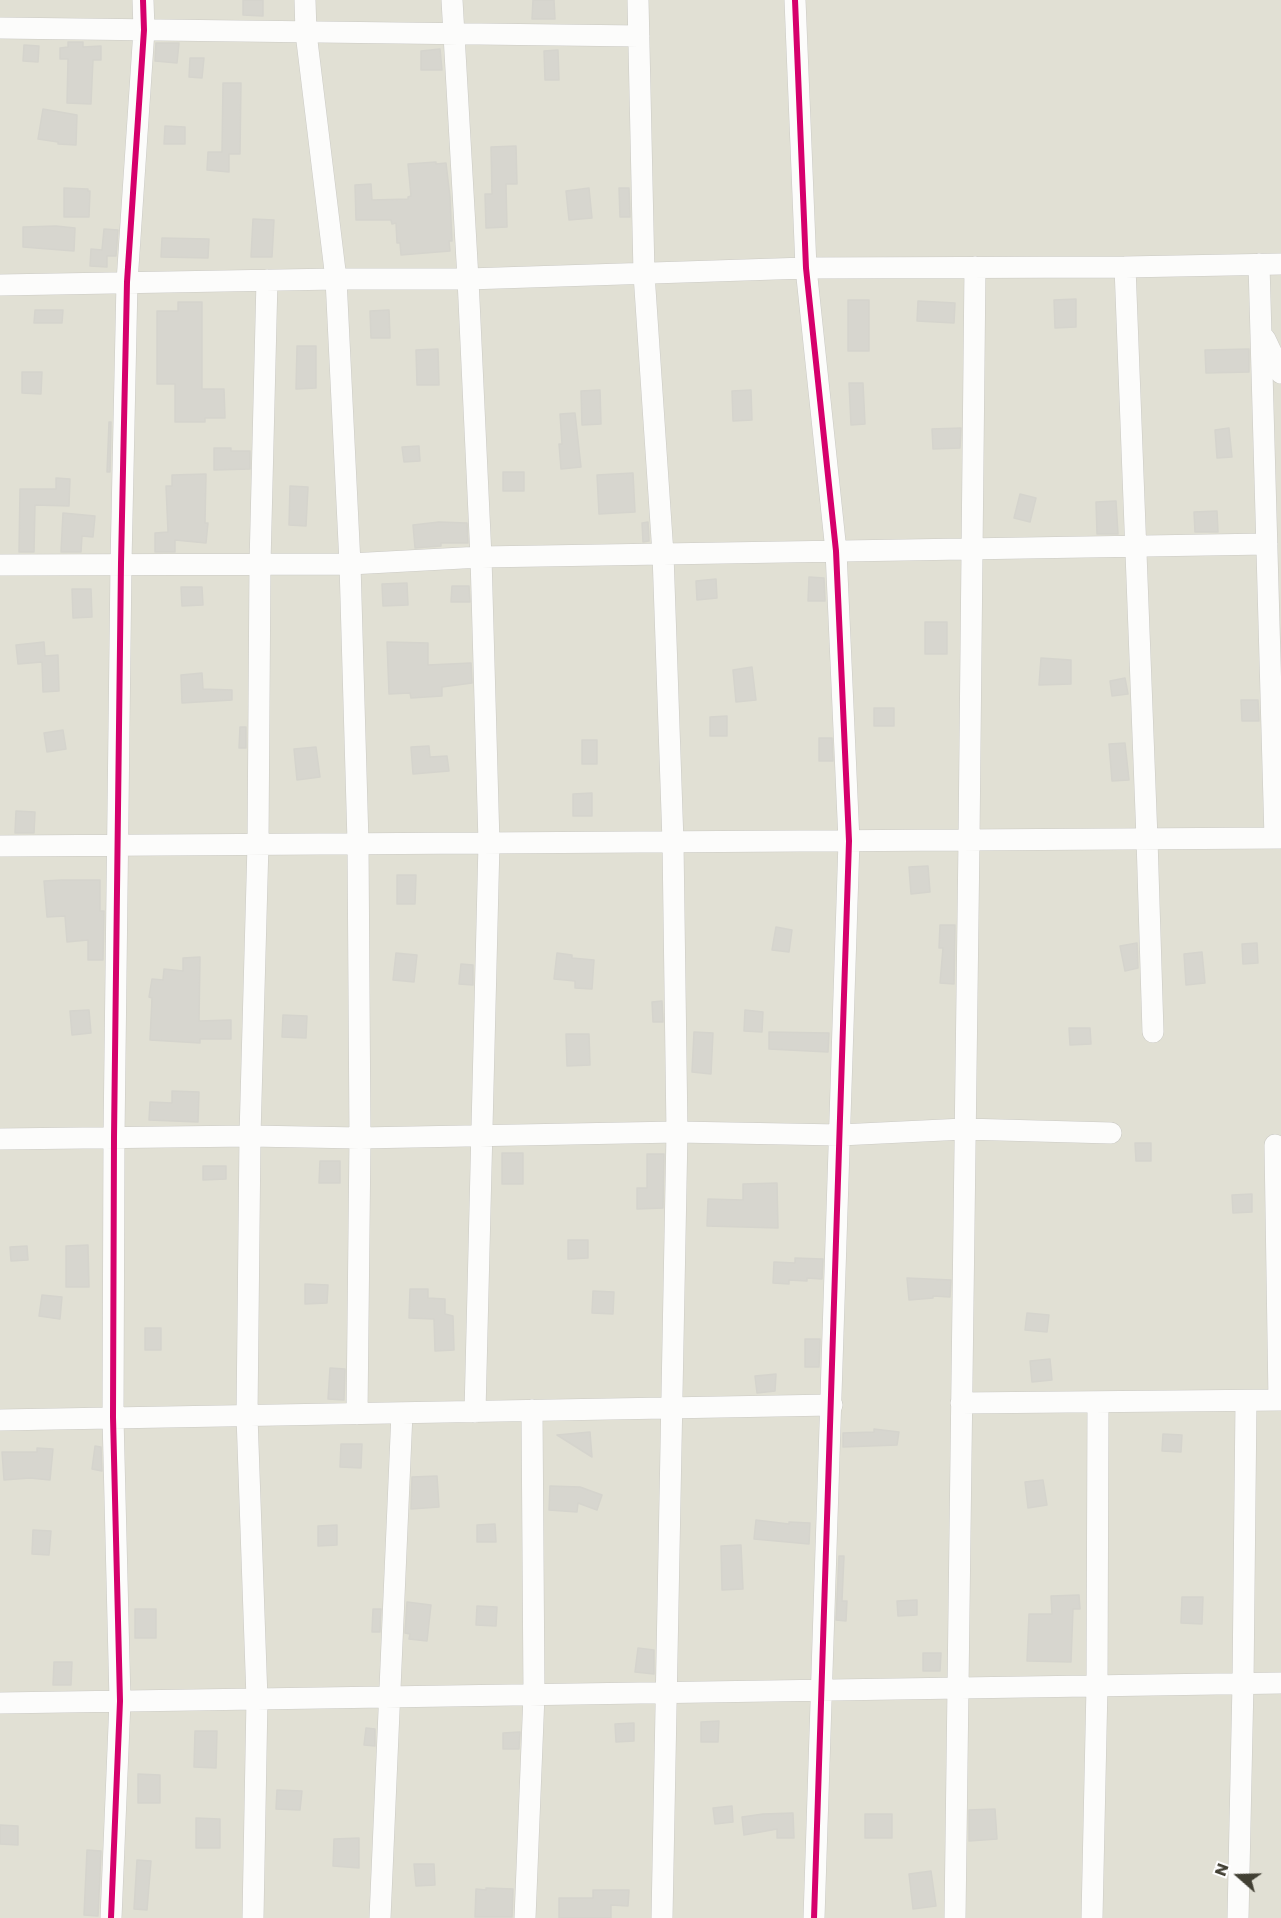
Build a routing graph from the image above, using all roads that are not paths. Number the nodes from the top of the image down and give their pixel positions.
1 (143, 0) edge
2 (305, 0) edge
3 (452, 0) edge
4 (638, 0) edge
5 (795, 0) edge
6 (0, 28) edge
7 (144, 30) junction
8 (306, 33) junction
9 (454, 34) junction
10 (639, 36) junction
11 (1259, 264) junction
12 (1281, 264) edge
13 (975, 267) junction
14 (1125, 267) junction
15 (806, 268) junction
16 (644, 274) junction
17 (336, 279) junction
18 (468, 279) junction
19 (267, 280) junction
20 (128, 282) junction
21 (0, 285) edge
22 (1261, 331) junction
23 (1281, 373) edge
24 (1267, 543) junction
25 (1136, 546) junction
26 (971, 549) junction
27 (836, 551) junction
28 (663, 554) junction
29 (481, 557) junction
30 (121, 563) junction
31 (260, 564) junction
32 (350, 564) junction
33 (0, 565) edge
34 (1278, 838) edge
35 (1147, 839) junction
36 (969, 840) junction
37 (849, 841) junction
38 (358, 842) junction
39 (673, 842) junction
40 (489, 843) junction
41 (258, 844) junction
42 (119, 845) junction
43 (0, 846) edge
44 (1153, 1032) dead end
45 (964, 1129) junction
46 (677, 1132) junction
47 (1111, 1133) dead end
48 (481, 1135) junction
49 (840, 1135) junction
50 (250, 1136) junction
51 (114, 1137) junction
52 (360, 1138) junction
53 (0, 1139) edge
54 (1275, 1145) dead end
55 (1280, 1400) edge
56 (1246, 1401) junction
57 (1098, 1402) junction
58 (961, 1403) junction
59 (832, 1405) junction
60 (671, 1408) junction
61 (532, 1410) junction
62 (475, 1412) junction
63 (402, 1413) junction
64 (357, 1414) junction
65 (247, 1416) junction
66 (113, 1417) junction
67 (0, 1420) edge
68 (1243, 1683) junction
69 (1281, 1683) edge
70 (1096, 1686) junction
71 (958, 1688) junction
72 (821, 1690) junction
73 (666, 1693) junction
74 (534, 1695) junction
75 (390, 1697) junction
76 (256, 1699) junction
77 (120, 1701) junction
78 (0, 1703) edge
79 (111, 1918) edge
80 (253, 1918) edge
81 (380, 1918) edge
82 (525, 1918) edge
83 (662, 1918) edge
84 (814, 1918) edge
85 (955, 1918) edge
86 (1092, 1918) edge
87 (1238, 1918) edge

1 - 7 street
2 - 8 street
3 - 9 street
4 - 10 street
5 - 15 street
6 - 7 street
7 - 8 street
7 - 20 street
8 - 9 street
8 - 17 street
9 - 10 street
9 - 18 street
10 - 16 street
11 - 12 street
11 - 14 street
11 - 22 street
13 - 14 street
13 - 15 street
13 - 26 street
14 - 25 street
15 - 16 street
15 - 27 street
16 - 18 street
16 - 28 street
17 - 18 street
17 - 19 street
17 - 32 street
18 - 29 street
19 - 20 street
19 - 31 street
20 - 21 street
20 - 30 street
22 - 23 street
22 - 24 street
24 - 25 street
24 - 34 street
25 - 26 street
25 - 35 street
26 - 27 street
26 - 36 street
27 - 28 street
27 - 37 street
28 - 29 street
28 - 39 street
29 - 32 street
29 - 40 street
30 - 31 street
30 - 33 street
30 - 42 street
31 - 32 street
31 - 41 street
32 - 38 street
34 - 35 street
35 - 36 street
35 - 44 street
36 - 37 street
36 - 45 street
37 - 39 street
37 - 49 street
38 - 40 street
38 - 41 street
38 - 52 street
39 - 40 street
39 - 46 street
40 - 48 street
41 - 42 street
41 - 50 street
42 - 43 street
42 - 51 street
45 - 47 street
45 - 49 street
45 - 58 street
46 - 48 street
46 - 49 street
46 - 60 street
48 - 52 street
48 - 62 street
49 - 59 street
50 - 51 street
50 - 52 street
50 - 65 street
51 - 53 street
51 - 66 street
52 - 64 street
54 - 55 street
55 - 56 street
56 - 57 street
56 - 68 street
57 - 58 street
57 - 70 street
58 - 71 street
59 - 60 street
59 - 72 street
60 - 61 street
60 - 73 street
61 - 62 street
61 - 74 street
62 - 63 street
63 - 64 street
63 - 75 street
64 - 65 street
65 - 66 street
65 - 76 street
66 - 67 street
66 - 77 street
68 - 69 street
68 - 70 street
68 - 87 street
70 - 71 street
70 - 86 street
71 - 72 street
71 - 85 street
72 - 73 street
72 - 84 street
73 - 74 street
73 - 83 street
74 - 75 street
74 - 82 street
75 - 76 street
75 - 81 street
76 - 77 street
76 - 80 street
77 - 78 street
77 - 79 street

